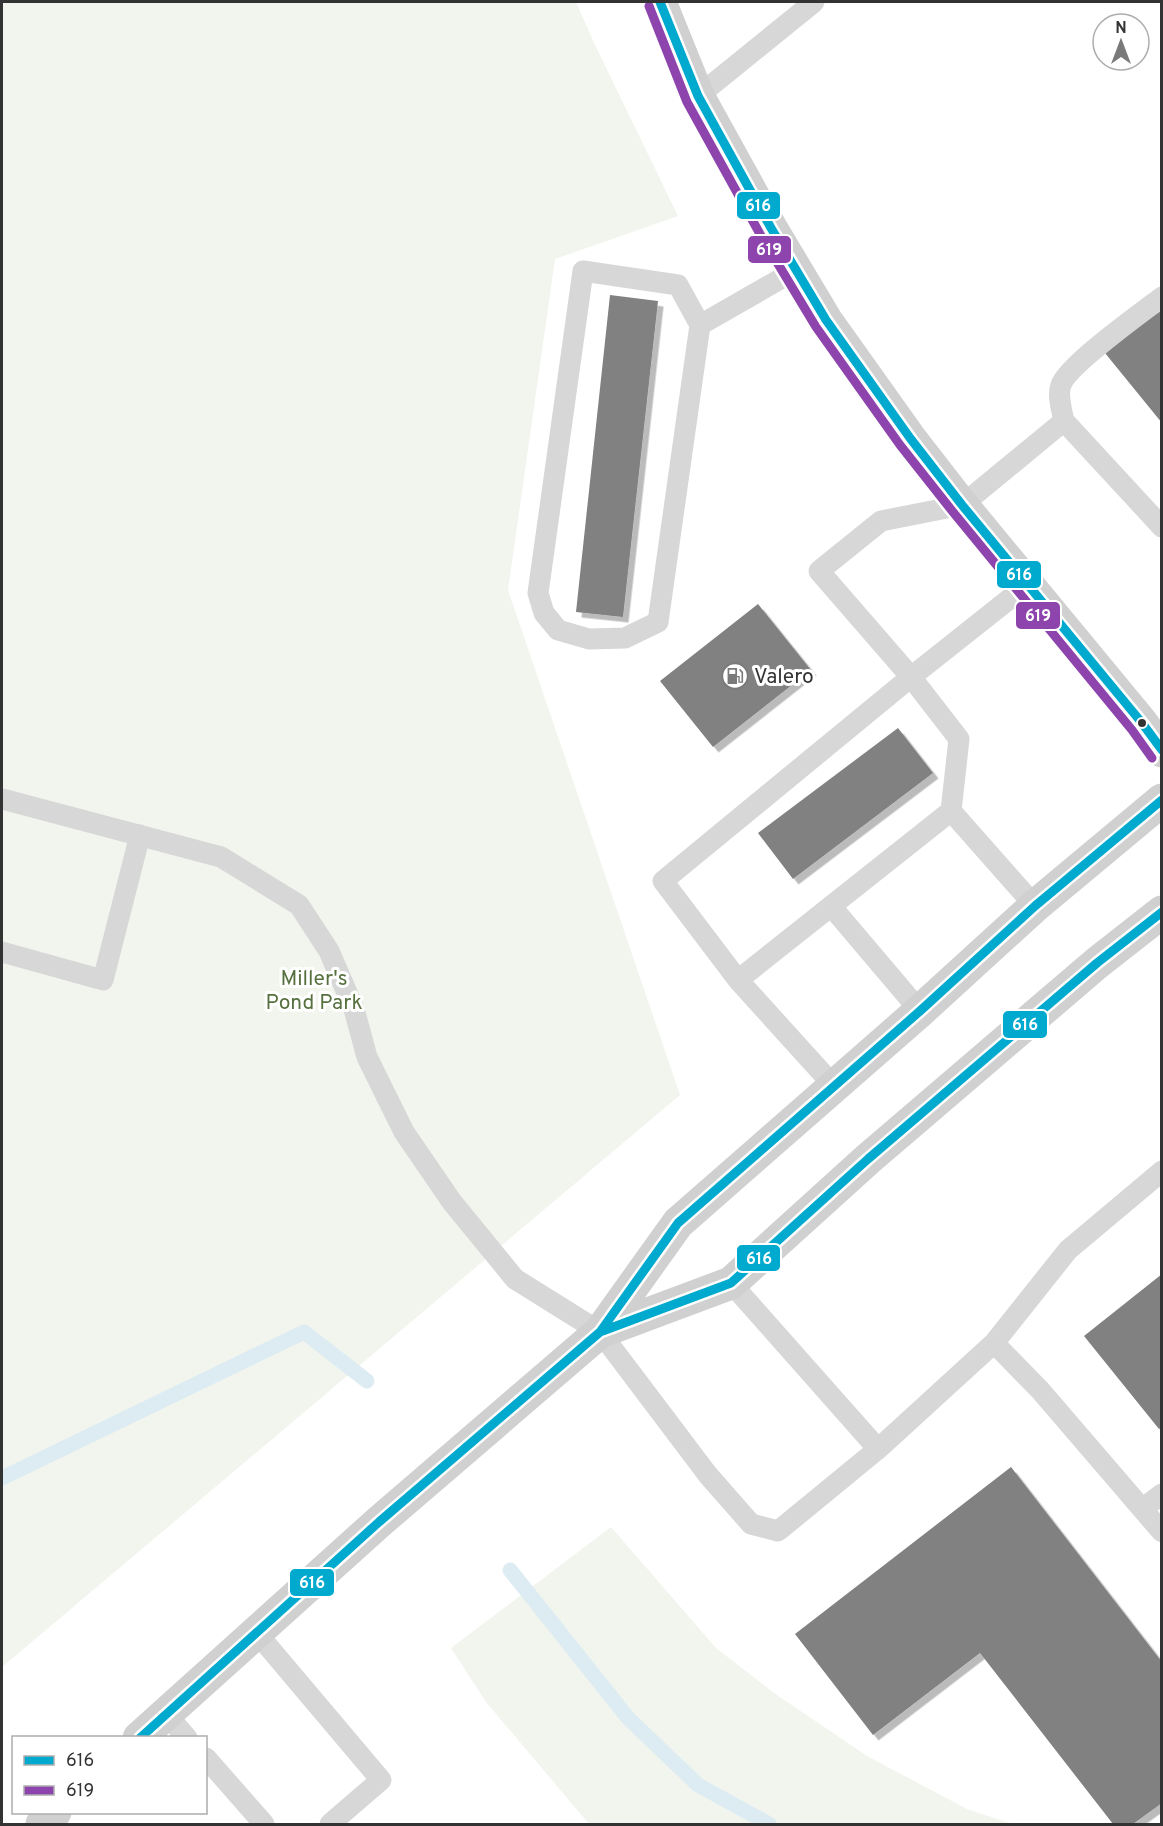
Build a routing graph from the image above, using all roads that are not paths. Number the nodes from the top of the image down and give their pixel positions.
1 (660, 2) edge
2 (814, 2) edge
3 (698, 96) junction
4 (796, 270) junction
5 (1161, 297) edge
6 (700, 325) junction
7 (1065, 422) junction
8 (962, 505) junction
9 (1161, 527) edge
10 (1027, 585) junction
11 (911, 677) junction
12 (1161, 751) edge
13 (2, 799) edge
14 (1161, 800) edge
15 (951, 811) junction
16 (140, 835) junction
17 (831, 906) junction
18 (1035, 906) junction
19 (1161, 912) edge
20 (2, 952) edge
21 (738, 980) junction
22 (920, 1011) junction
23 (834, 1086) junction
24 (1161, 1171) edge
25 (730, 1283) junction
26 (600, 1332) junction
27 (994, 1343) junction
28 (878, 1449) junction
29 (1161, 1494) edge
30 (1142, 1509) junction
31 (1161, 1532) edge
32 (256, 1632) junction
33 (166, 1714) junction
34 (140, 1736) edge
35 (186, 1736) edge
36 (207, 1759) edge
37 (54, 1814) edge
38 (42, 1824) edge
39 (264, 1824) edge
40 (330, 1824) edge

1 - 3 main road
2 - 3 lane
3 - 4 main road
4 - 6 lane
4 - 8 main road
5 - 7 lane
6 - 6 lane
7 - 8 lane
7 - 9 lane
8 - 10 main road
8 - 11 lane
10 - 11 lane
10 - 12 main road
11 - 15 lane
11 - 21 lane
13 - 16 lane
14 - 18 main road
15 - 17 lane
15 - 18 lane
16 - 20 lane
16 - 26 lane
17 - 21 lane
17 - 22 lane
18 - 22 main road
19 - 25 main road
21 - 23 lane
22 - 23 main road
23 - 26 main road
24 - 27 lane
25 - 26 main road
25 - 28 lane
26 - 28 lane
26 - 32 main road
27 - 28 lane
27 - 30 lane
29 - 30 lane
30 - 31 lane
32 - 33 main road
32 - 40 lane
33 - 34 main road
33 - 35 lane
36 - 39 lane
37 - 38 main road

